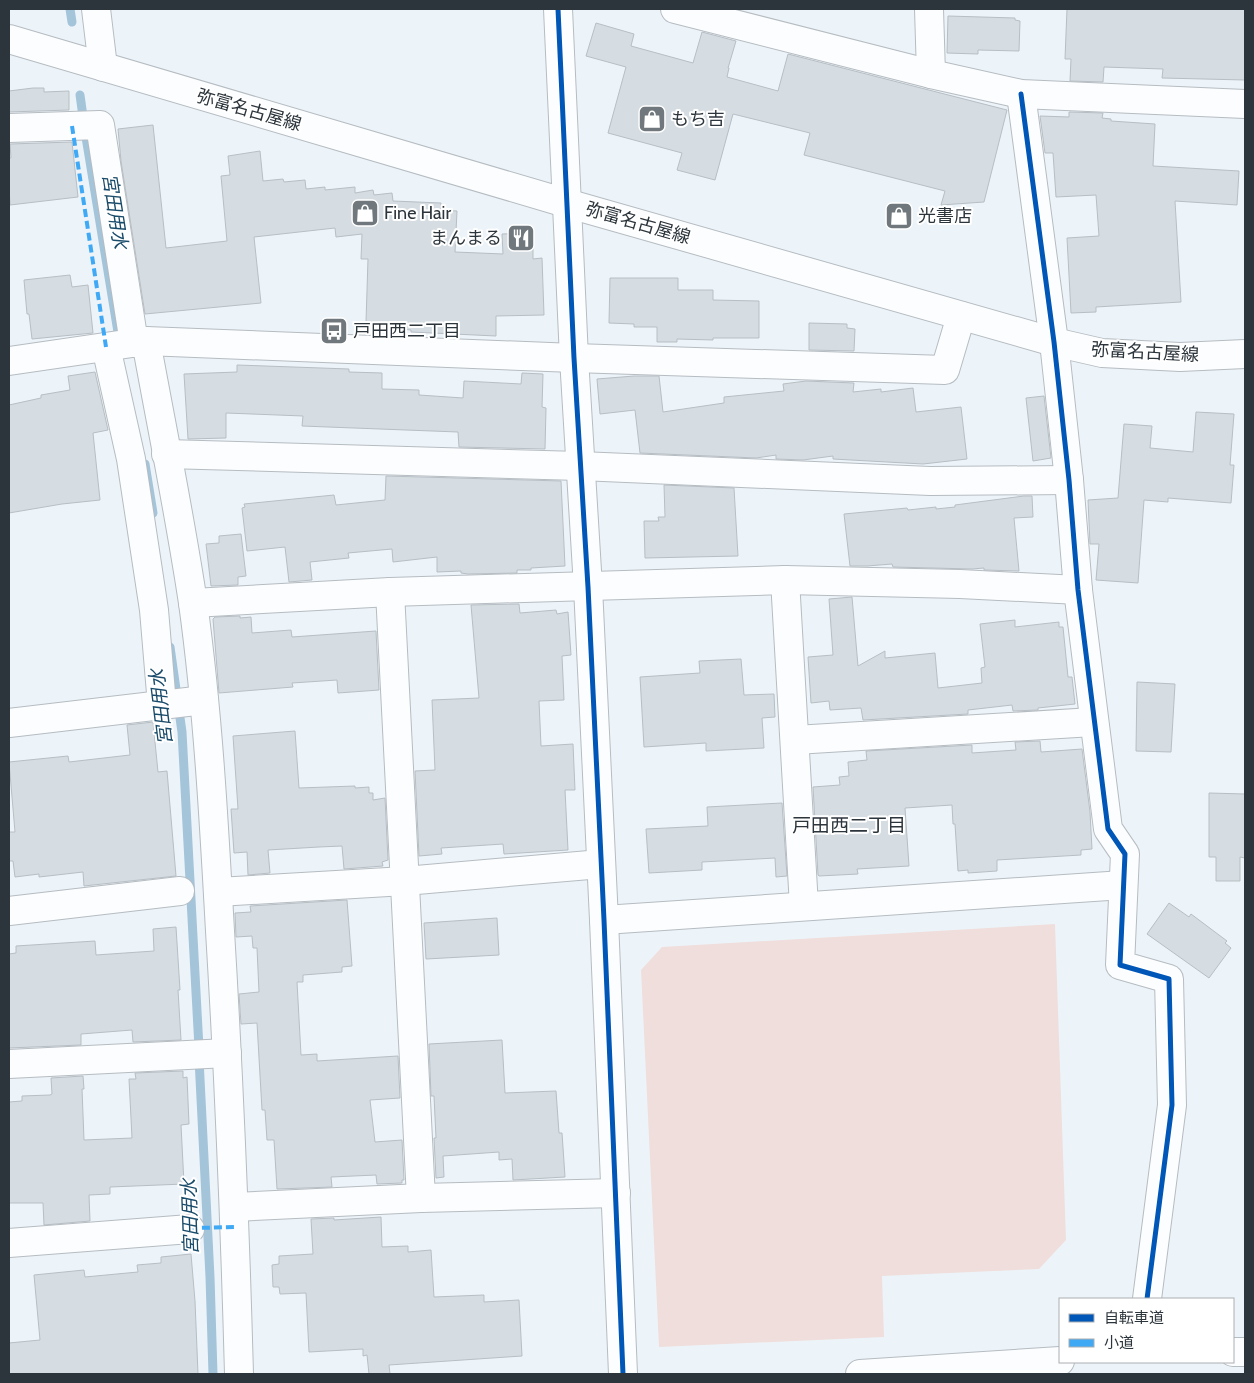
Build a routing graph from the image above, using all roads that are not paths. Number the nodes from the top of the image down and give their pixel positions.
1 (96, 9) edge
2 (558, 9) edge
3 (675, 9) edge
4 (929, 9) edge
5 (743, 17) edge
6 (9, 39) edge
7 (102, 67) junction
8 (931, 74) junction
9 (1021, 94) junction
10 (1245, 104) edge
11 (9, 128) edge
12 (566, 203) junction
13 (961, 316) junction
14 (140, 342) junction
15 (1054, 342) junction
16 (106, 347) junction
17 (1245, 354) edge
18 (574, 358) junction
19 (9, 361) edge
20 (166, 454) junction
21 (580, 466) junction
22 (1069, 480) junction
23 (785, 580) junction
24 (588, 587) junction
25 (1078, 590) junction
26 (390, 592) junction
27 (193, 603) junction
28 (179, 703) junction
29 (1093, 722) junction
30 (9, 724) edge
31 (795, 740) junction
32 (601, 864) junction
33 (406, 881) junction
34 (1123, 885) junction
35 (180, 891) dead end
36 (218, 892) junction
37 (804, 906) junction
38 (9, 911) edge
39 (604, 920) junction
40 (227, 1053) junction
41 (9, 1064) edge
42 (616, 1193) junction
43 (421, 1198) junction
44 (234, 1207) junction
45 (190, 1229) dead end
46 (9, 1243) edge
47 (1147, 1298) edge
48 (1048, 1366) edge
49 (239, 1374) edge
50 (623, 1374) edge
51 (860, 1374) edge

1 - 7 street
2 - 12 street
3 - 5 street
4 - 8 street
5 - 8 street
6 - 7 street, 弥富名古屋線
7 - 12 street, 弥富名古屋線
8 - 9 street
9 - 10 street
9 - 15 street
11 - 14 street
12 - 13 street, 弥富名古屋線
12 - 18 street
13 - 15 street, 弥富名古屋線
13 - 18 street
14 - 16 street
14 - 18 street
14 - 20 street
15 - 17 street, 弥富名古屋線
15 - 22 street
16 - 19 street
16 - 28 street
18 - 21 street
20 - 21 street
20 - 27 street
21 - 22 street
21 - 24 street
22 - 25 street
23 - 24 street
23 - 25 street
23 - 31 street
24 - 26 street
24 - 32 street
25 - 29 street
26 - 27 street
26 - 33 street
27 - 28 street
28 - 30 street
28 - 36 street
29 - 31 street
29 - 34 street
31 - 37 street
32 - 33 street
32 - 39 street
33 - 36 street
33 - 43 street
34 - 37 street
34 - 47 street
35 - 38 street
36 - 40 street
37 - 39 street
39 - 42 street
40 - 41 street
40 - 44 street
42 - 43 street
42 - 50 street
43 - 44 street
44 - 49 street
45 - 46 street
48 - 51 street

